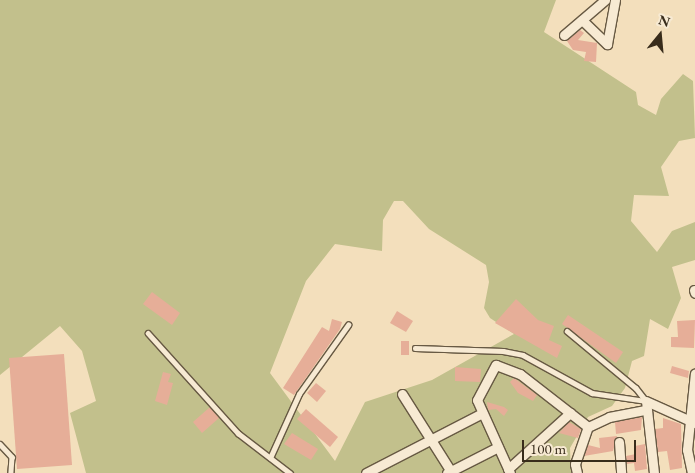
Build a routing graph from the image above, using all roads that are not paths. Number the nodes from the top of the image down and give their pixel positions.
1 (605, 0) edge
2 (615, 0) edge
3 (582, 20) junction
4 (564, 35) dead end
5 (348, 325) dead end
6 (567, 331) dead end
7 (148, 333) dead end
8 (415, 348) dead end
9 (695, 373) edge
10 (402, 394) dead end
11 (646, 406) junction
12 (482, 413) junction
13 (570, 413) junction
14 (692, 420) edge
15 (588, 427) junction
16 (431, 439) junction
17 (618, 442) dead end
18 (0, 444) edge
19 (498, 447) junction
20 (270, 458) junction
21 (509, 471) edge
22 (450, 472) edge
23 (11, 473) edge
24 (290, 473) edge
25 (366, 473) edge
26 (577, 473) edge
27 (621, 473) edge
28 (654, 473) edge
29 (692, 473) edge

1 - 3 street
2 - 3 street
3 - 4 street
5 - 20 lane
6 - 11 lane
7 - 20 lane
8 - 11 lane
9 - 14 street
10 - 16 street
11 - 14 street
11 - 15 street
11 - 28 street
12 - 13 street
12 - 16 street
12 - 19 street
13 - 15 street
13 - 21 street
14 - 29 street
15 - 26 street
16 - 22 street
16 - 25 street
17 - 27 street
18 - 23 lane
19 - 21 street
19 - 22 street
20 - 24 lane

